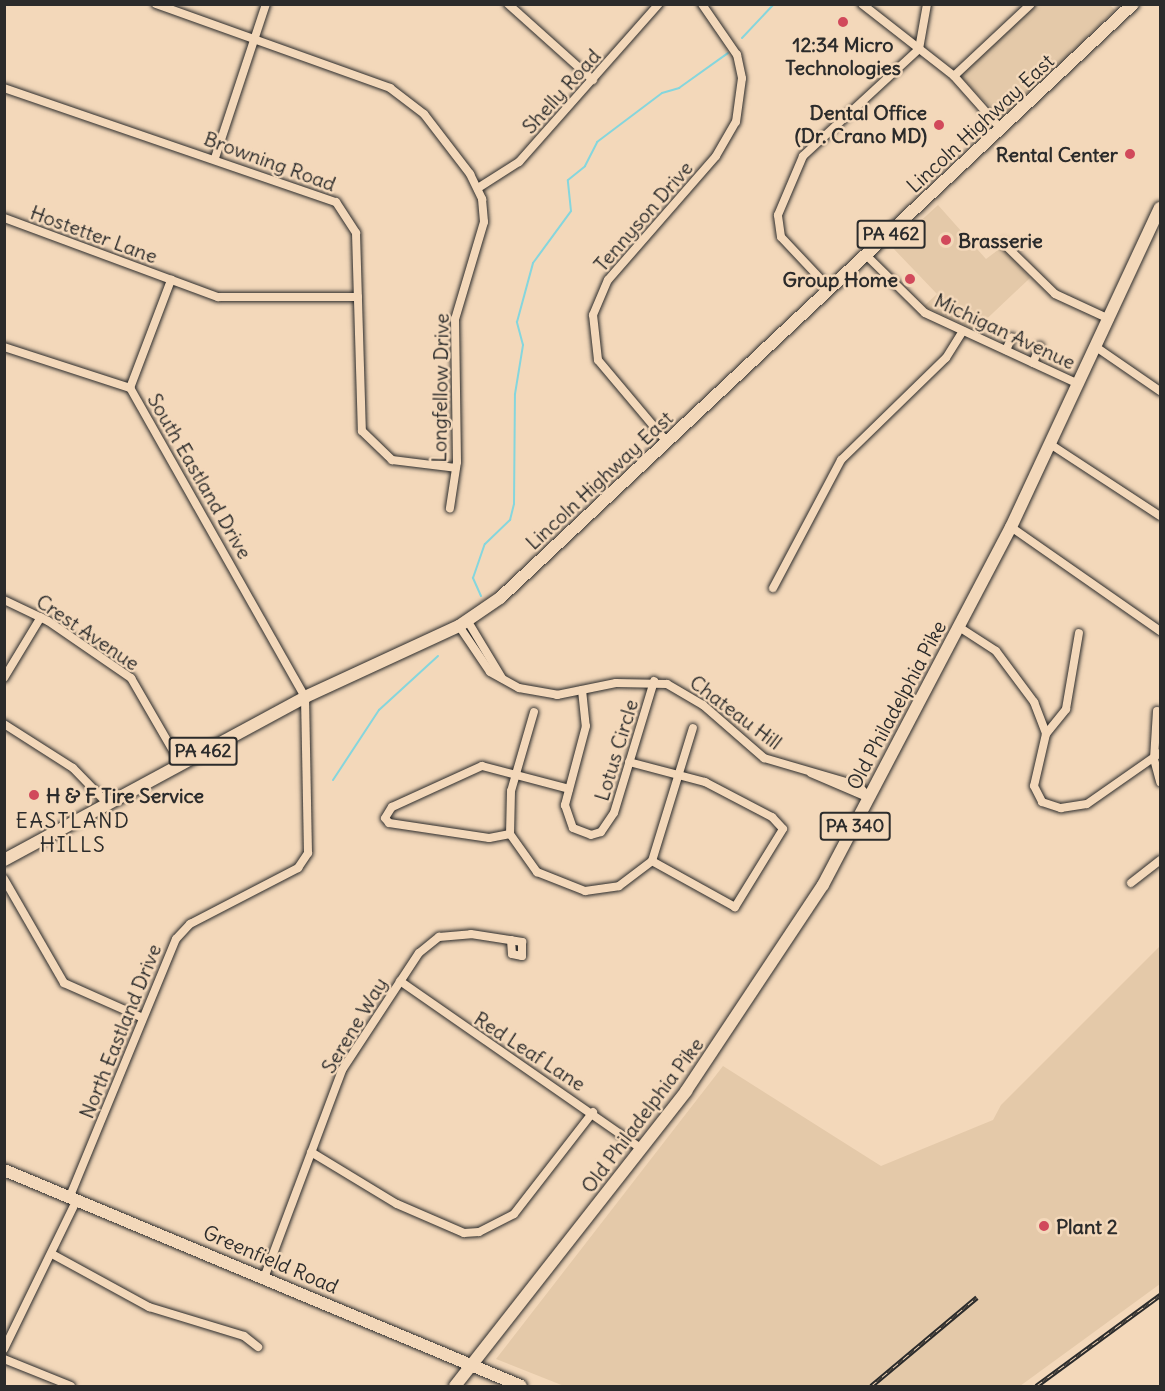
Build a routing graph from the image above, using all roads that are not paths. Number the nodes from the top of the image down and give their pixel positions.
1 (156, 4) edge
2 (266, 4) edge
3 (508, 4) edge
4 (659, 4) edge
5 (702, 4) edge
6 (862, 4) edge
7 (927, 4) edge
8 (1031, 4) edge
9 (1127, 6) edge
10 (257, 39) junction
11 (919, 49) junction
12 (954, 76) junction
13 (593, 80) junction
14 (4, 88) edge
15 (1002, 130) junction
16 (215, 158) junction
17 (478, 188) junction
18 (1161, 208) edge
19 (4, 218) edge
20 (1004, 244) dead end
21 (867, 256) junction
22 (171, 280) junction
23 (830, 289) junction
24 (358, 297) junction
25 (1109, 319) junction
26 (963, 331) junction
27 (1012, 337) dead end
28 (1040, 346) dead end
29 (1096, 346) junction
30 (4, 347) edge
31 (1006, 350) junction
32 (1033, 363) junction
33 (1079, 384) junction
34 (130, 388) junction
35 (1161, 391) edge
36 (667, 442) junction
37 (1050, 444) junction
38 (456, 468) junction
39 (450, 508) dead end
40 (1161, 516) edge
41 (1011, 527) junction
42 (773, 588) dead end
43 (4, 600) edge
44 (41, 617) junction
45 (463, 623) junction
46 (959, 627) junction
47 (1161, 631) edge
48 (1079, 633) dead end
49 (4, 678) edge
50 (654, 681) junction
51 (582, 690) junction
52 (305, 697) junction
53 (1157, 711) dead end
54 (534, 712) dead end
55 (4, 724) edge
56 (693, 728) dead end
57 (1046, 734) junction
58 (1157, 756) edge
59 (629, 762) junction
60 (180, 763) junction
61 (516, 774) junction
62 (678, 776) junction
63 (1161, 782) edge
64 (568, 789) junction
65 (869, 798) junction
66 (107, 803) junction
67 (510, 834) junction
68 (4, 860) edge
69 (1161, 860) edge
70 (652, 861) junction
71 (4, 879) edge
72 (1131, 883) dead end
73 (511, 940) dead end
74 (400, 981) junction
75 (143, 1018) junction
76 (593, 1112) junction
77 (642, 1149) junction
78 (311, 1152) junction
79 (4, 1170) edge
80 (74, 1198) junction
81 (52, 1254) junction
82 (264, 1278) junction
83 (258, 1347) dead end
84 (4, 1349) edge
85 (4, 1359) edge
86 (472, 1366) junction
87 (71, 1386) edge
88 (456, 1386) edge
89 (521, 1386) edge

1 - 10 street, Longfellow Drive
2 - 10 street
3 - 13 street
4 - 13 street, Shelly Road
5 - 36 street, Tennyson Drive
6 - 11 street
7 - 11 street
8 - 12 street
9 - 15 main road, Lincoln Highway East / PA 462
10 - 16 street
10 - 17 street, Longfellow Drive
11 - 12 street
11 - 23 street
12 - 15 street
13 - 17 street, Shelly Road
14 - 16 street, Browning Road
15 - 21 main road, Lincoln Highway East / PA 462
16 - 24 street, Browning Road
17 - 38 street, Longfellow Drive
18 - 25 main road, Old Philadelphia Pike / PA 340
19 - 22 street, Hostetter Lane
20 - 25 street
21 - 23 main road, Lincoln Highway East / PA 462
21 - 26 street, Michigan Avenue
22 - 24 street, Hostetter Lane
22 - 34 street
23 - 36 main road, Lincoln Highway East / PA 462
24 - 38 street, Browning Road
25 - 29 main road, Old Philadelphia Pike / PA 340
26 - 31 street, Michigan Avenue
26 - 42 street
27 - 31 street
28 - 32 street
29 - 33 main road, Old Philadelphia Pike / PA 340
29 - 35 street
30 - 34 street, South Eastland Drive
31 - 32 street, Michigan Avenue
32 - 33 street, Michigan Avenue
33 - 37 main road, Old Philadelphia Pike / PA 340
34 - 52 street, South Eastland Drive
36 - 45 main road, Lincoln Highway East / PA 462
37 - 40 street
37 - 41 main road, Old Philadelphia Pike / PA 340
38 - 39 street, Longfellow Drive
41 - 46 main road, Old Philadelphia Pike / PA 340
41 - 47 street
43 - 44 street, Crest Avenue
44 - 49 street
44 - 60 street, Crest Avenue
45 - 51 street, Chateau Hill
45 - 52 main road, Lincoln Highway East / PA 462
46 - 57 street
46 - 65 main road, Old Philadelphia Pike / PA 340
48 - 57 street
50 - 51 street, Chateau Hill
50 - 59 street, Lotus Circle
50 - 65 street, Chateau Hill
51 - 64 street, Lotus Circle
52 - 60 main road, Lincoln Highway East / PA 462
52 - 75 street, North Eastland Drive
53 - 58 street
54 - 61 street
55 - 66 street
56 - 62 street
57 - 58 street
58 - 63 street
59 - 62 street
59 - 64 street, Lotus Circle
60 - 66 main road, Lincoln Highway East / PA 462
61 - 64 street
61 - 67 street
61 - 67 street
62 - 70 street
62 - 70 street
65 - 77 main road, Old Philadelphia Pike / PA 340
66 - 68 main road, Lincoln Highway East / PA 462
67 - 70 street
69 - 72 street
71 - 75 street
73 - 74 street, Serene Way
74 - 76 street, Red Leaf Lane
74 - 78 street, Serene Way
75 - 80 street, North Eastland Drive
76 - 77 street, Red Leaf Lane
76 - 78 street
77 - 86 main road, Old Philadelphia Pike / PA 340
78 - 82 street, Serene Way
79 - 80 main road, Greenfield Road
80 - 81 street, North Eastland Drive
80 - 82 main road, Greenfield Road
81 - 83 street
81 - 84 street, North Eastland Drive
82 - 86 main road, Greenfield Road
85 - 87 street
86 - 88 main road, Old Philadelphia Pike / PA 340
86 - 89 main road, Greenfield Road

